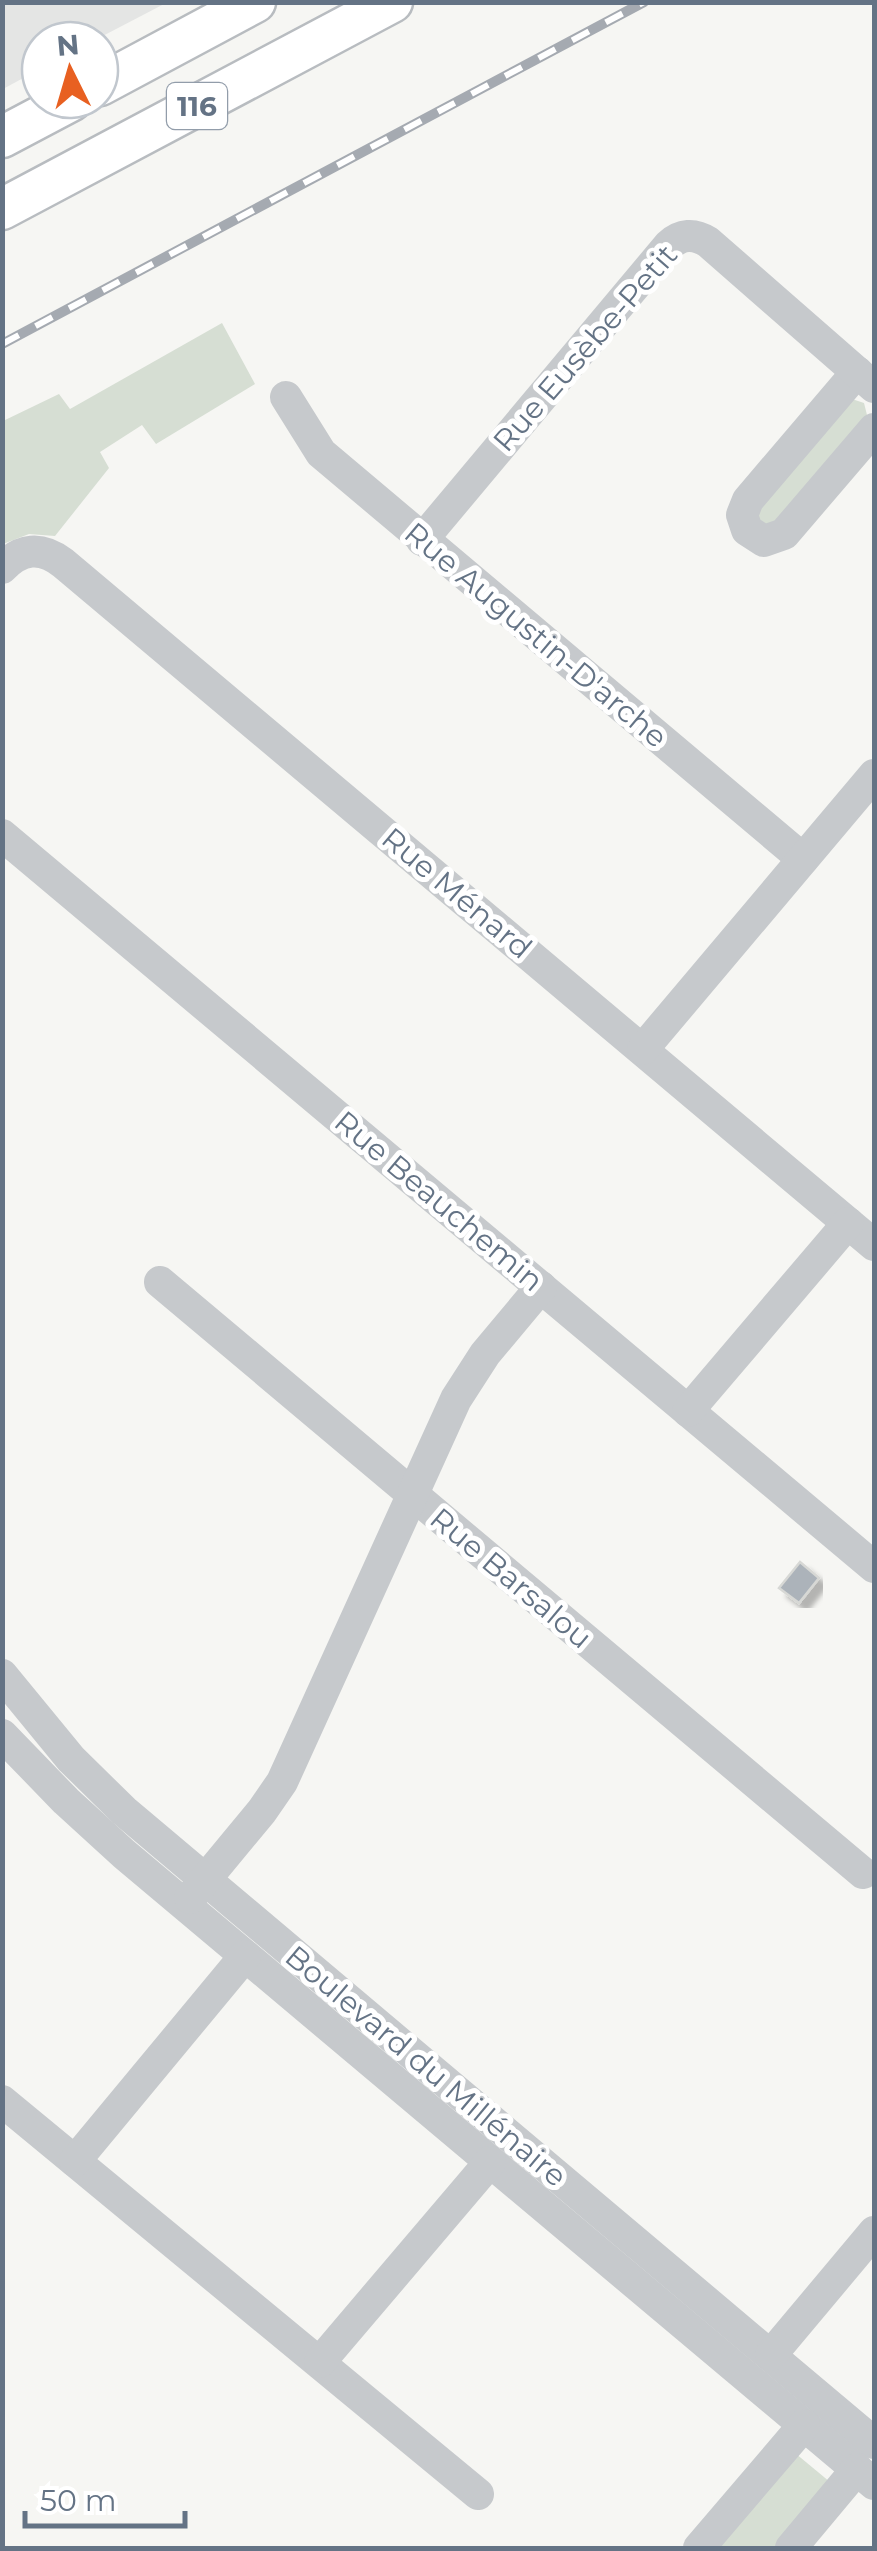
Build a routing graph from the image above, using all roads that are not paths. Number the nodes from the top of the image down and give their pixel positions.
1 (255, 2) edge
2 (392, 2) edge
3 (120, 74) edge
4 (34, 120) edge
5 (2, 137) edge
6 (2, 209) edge
7 (866, 379) edge
8 (286, 398) dead end
9 (874, 429) edge
10 (422, 540) junction
11 (2, 568) edge
12 (874, 775) edge
13 (2, 835) edge
14 (802, 859) junction
15 (643, 1049) junction
16 (848, 1222) junction
17 (874, 1245) edge
18 (160, 1282) dead end
19 (542, 1287) junction
20 (688, 1411) junction
21 (411, 1494) junction
22 (874, 1567) edge
23 (2, 1675) edge
24 (2, 1735) edge
25 (863, 1874) dead end
26 (194, 1893) junction
27 (245, 1956) junction
28 (2, 2101) edge
29 (75, 2160) junction
30 (490, 2162) junction
31 (874, 2232) edge
32 (702, 2335) junction
33 (771, 2356) junction
34 (320, 2362) junction
35 (804, 2425) junction
36 (870, 2453) edge
37 (478, 2494) dead end
38 (699, 2548) edge
39 (791, 2548) edge

1 - 3 main road, 116
2 - 6 main road, 116
4 - 5 main road
7 - 9 street, Rue Eusèbe-Petit
7 - 10 street, Rue Eusèbe-Petit
8 - 10 street, Rue Augustin-D'arche
10 - 14 street, Rue Augustin-D'arche
11 - 15 street, Rue Ménard
12 - 14 street
13 - 19 street, Rue Beauchemin
14 - 15 street
15 - 16 street, Rue Ménard
16 - 17 street, Rue Ménard
16 - 20 street
18 - 21 street, Rue Barsalou
19 - 20 street, Rue Beauchemin
19 - 21 street
20 - 22 street, Rue Beauchemin
21 - 25 street, Rue Barsalou
21 - 26 street
23 - 26 street, Boulevard du Millénaire
24 - 26 street, Boulevard du Millénaire
26 - 27 street, Boulevard du Millénaire
26 - 32 street, Boulevard du Millénaire
27 - 29 street
27 - 30 street, Boulevard du Millénaire
28 - 29 street
29 - 34 street
30 - 32 street, Boulevard du Millénaire
30 - 34 street
31 - 33 street
32 - 33 street, Boulevard du Millénaire
32 - 35 street, Boulevard du Millénaire
33 - 36 street, Boulevard du Millénaire
34 - 37 street
35 - 36 street, Boulevard du Millénaire
35 - 38 street
36 - 39 street

